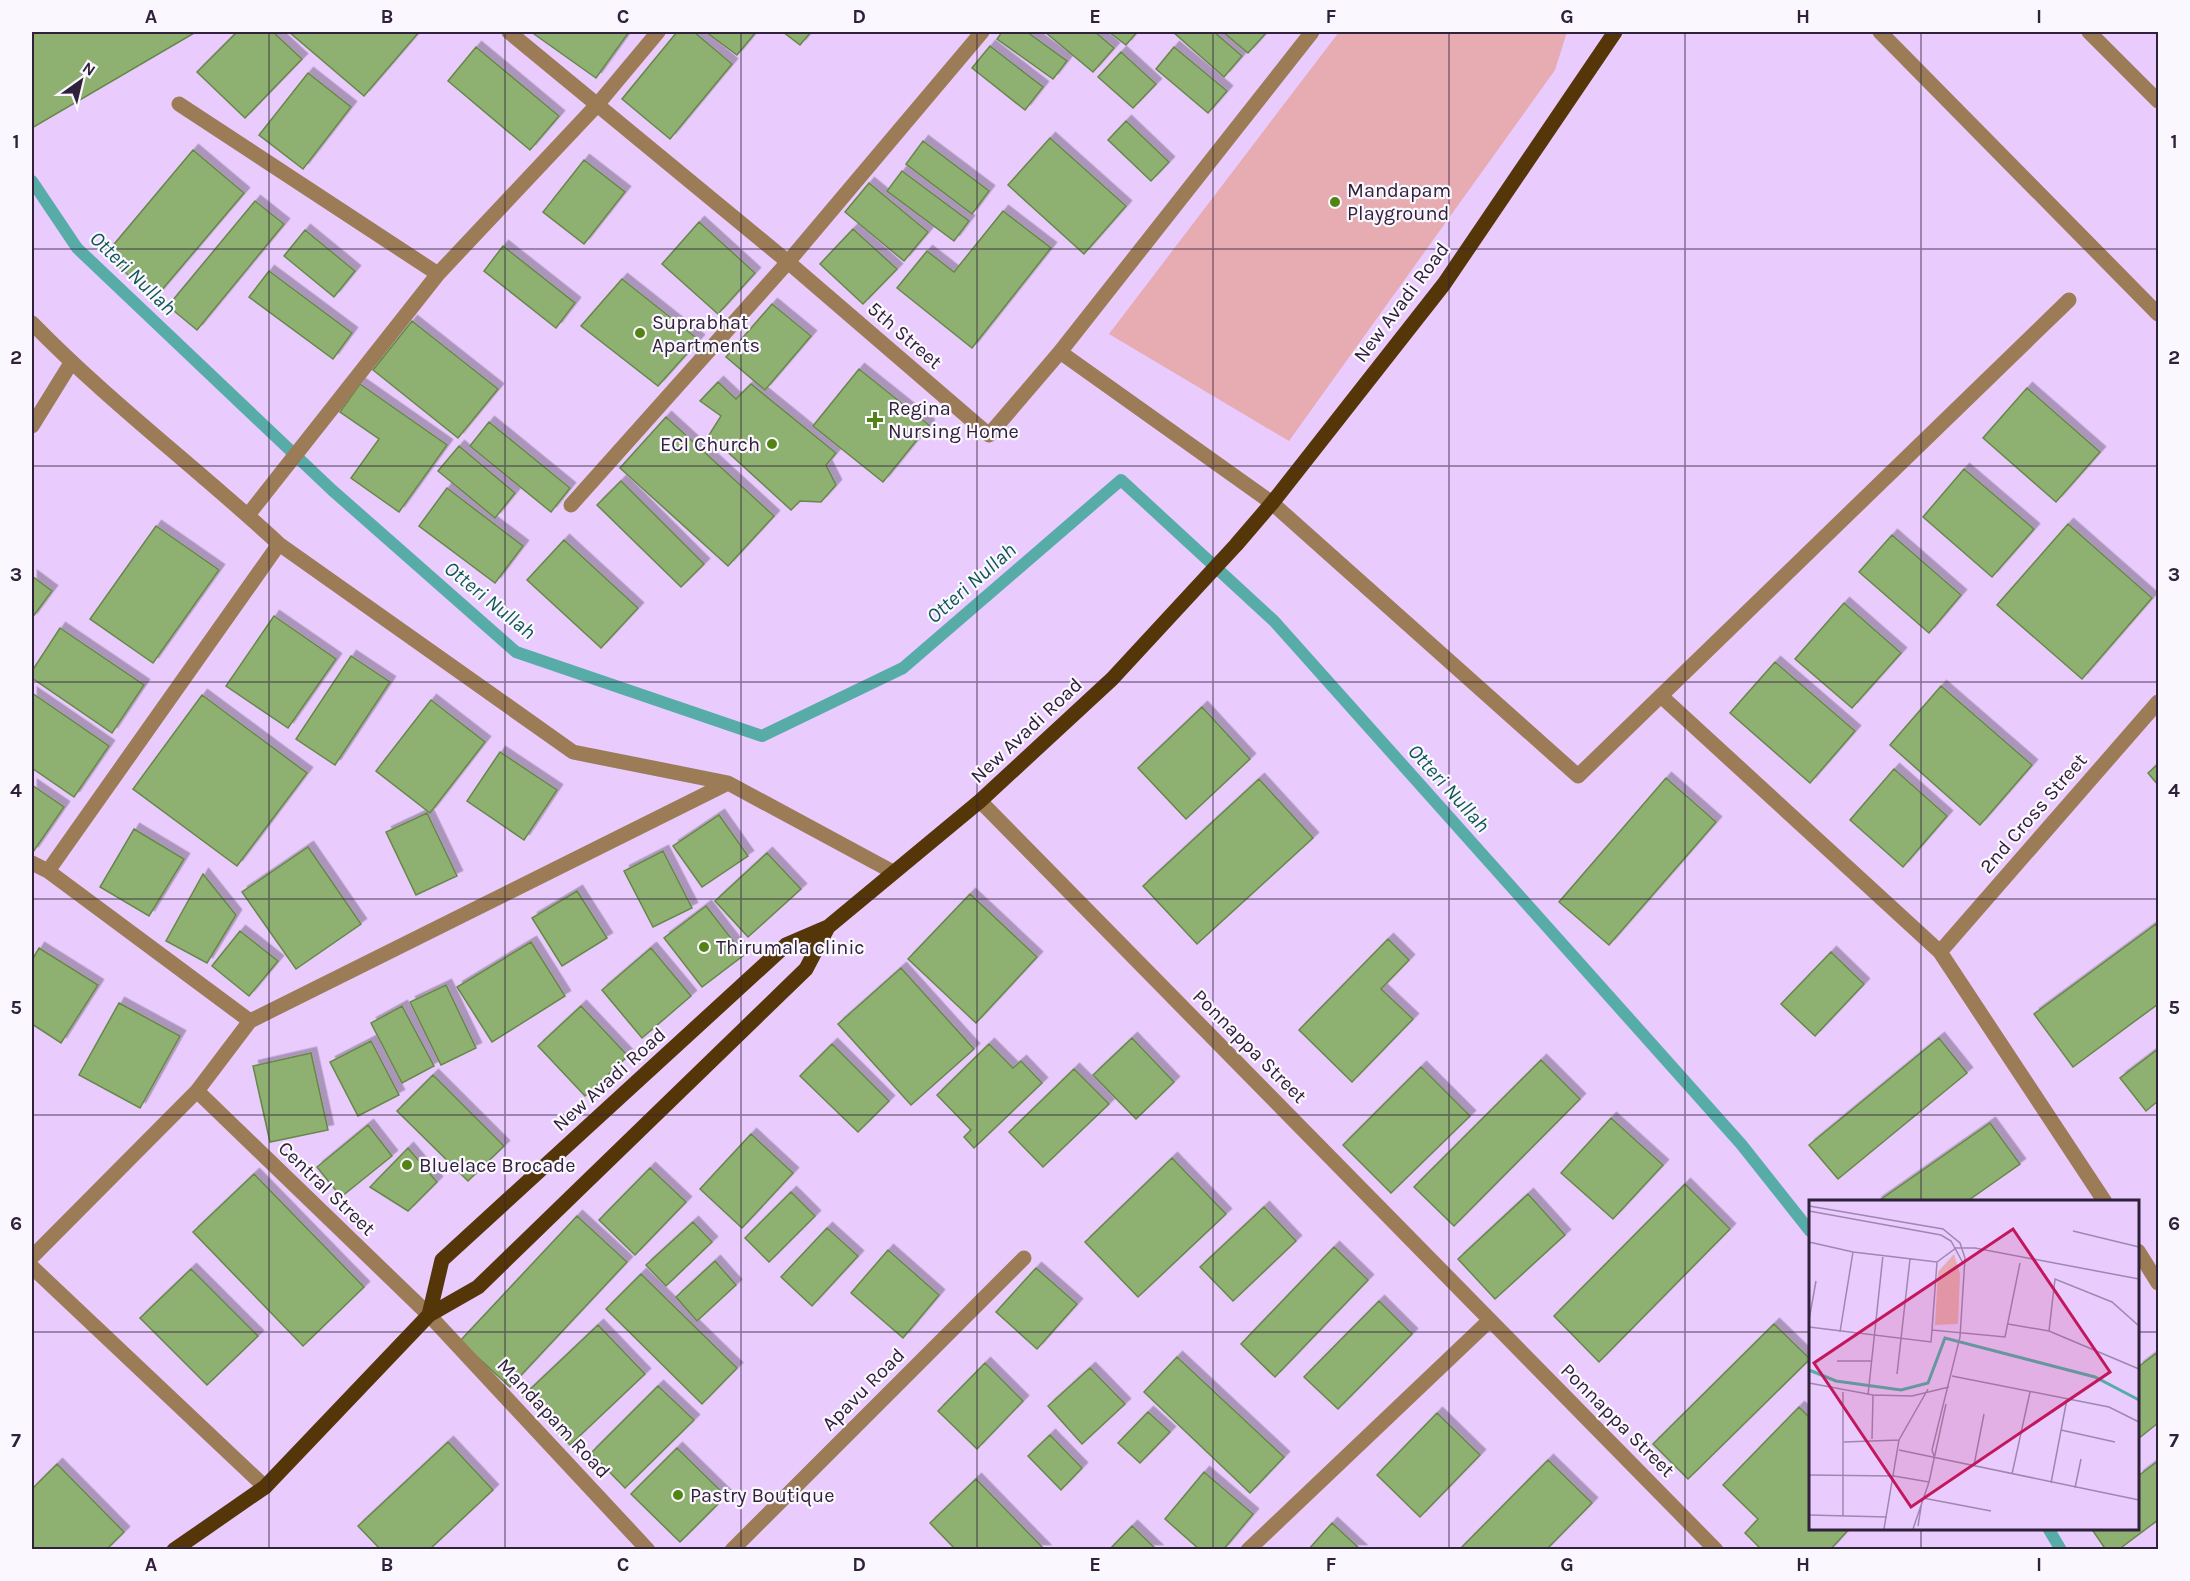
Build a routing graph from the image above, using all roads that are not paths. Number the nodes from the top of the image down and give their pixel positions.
1 (509, 32) edge
2 (658, 32) edge
3 (982, 32) edge
4 (1312, 32) edge
5 (1615, 32) edge
6 (1880, 32) edge
7 (2089, 32) edge
8 (2158, 101) edge
9 (179, 104) dead end
10 (597, 105) junction
11 (788, 262) junction
12 (438, 274) junction
13 (2069, 300) dead end
14 (2158, 314) edge
15 (32, 323) edge
16 (1060, 352) junction
17 (71, 363) junction
18 (32, 426) edge
19 (1272, 503) junction
20 (571, 505) dead end
21 (248, 515) junction
22 (279, 544) junction
23 (1661, 696) junction
24 (2158, 702) edge
25 (728, 783) junction
26 (980, 801) junction
27 (32, 862) edge
28 (48, 871) junction
29 (893, 872) junction
30 (828, 927) junction
31 (1940, 952) junction
32 (250, 1021) junction
33 (197, 1091) junction
34 (2104, 1200) edge
35 (2139, 1253) edge
36 (32, 1257) edge
37 (1024, 1258) dead end
38 (32, 1267) edge
39 (2158, 1283) edge
40 (429, 1315) junction
41 (1490, 1320) junction
42 (265, 1487) junction
43 (174, 1550) edge
44 (648, 1550) edge
45 (732, 1550) edge
46 (1248, 1550) edge
47 (1716, 1550) edge

1 - 10 street, 5th Street
2 - 10 street
3 - 11 street
4 - 16 street
5 - 19 main road, New Avadi Road
6 - 14 street
7 - 8 street
9 - 12 street
10 - 11 street, 5th Street
10 - 12 street
11 - 16 street, 5th Street
11 - 20 street
12 - 21 street
13 - 23 street
15 - 17 street
16 - 19 street
17 - 18 street
17 - 21 street
19 - 23 street
19 - 26 main road, New Avadi Road
21 - 22 street
22 - 25 street
22 - 28 street
23 - 31 street
24 - 31 street, 2nd Cross Street
25 - 29 street
25 - 32 street
26 - 29 main road, New Avadi Road
26 - 41 street, Ponnappa Street
27 - 28 street
28 - 32 street
29 - 30 main road, New Avadi Road
30 - 40 main road, New Avadi Road
30 - 40 main road, New Avadi Road
31 - 34 street
32 - 33 street
33 - 36 street
33 - 40 street, Central Street
35 - 39 street
37 - 45 street, Apavu Road
38 - 42 street
40 - 42 main road, New Avadi Road
40 - 44 street, Mandapam Road
41 - 46 street
41 - 47 street, Ponnappa Street
42 - 43 main road, New Avadi Road

